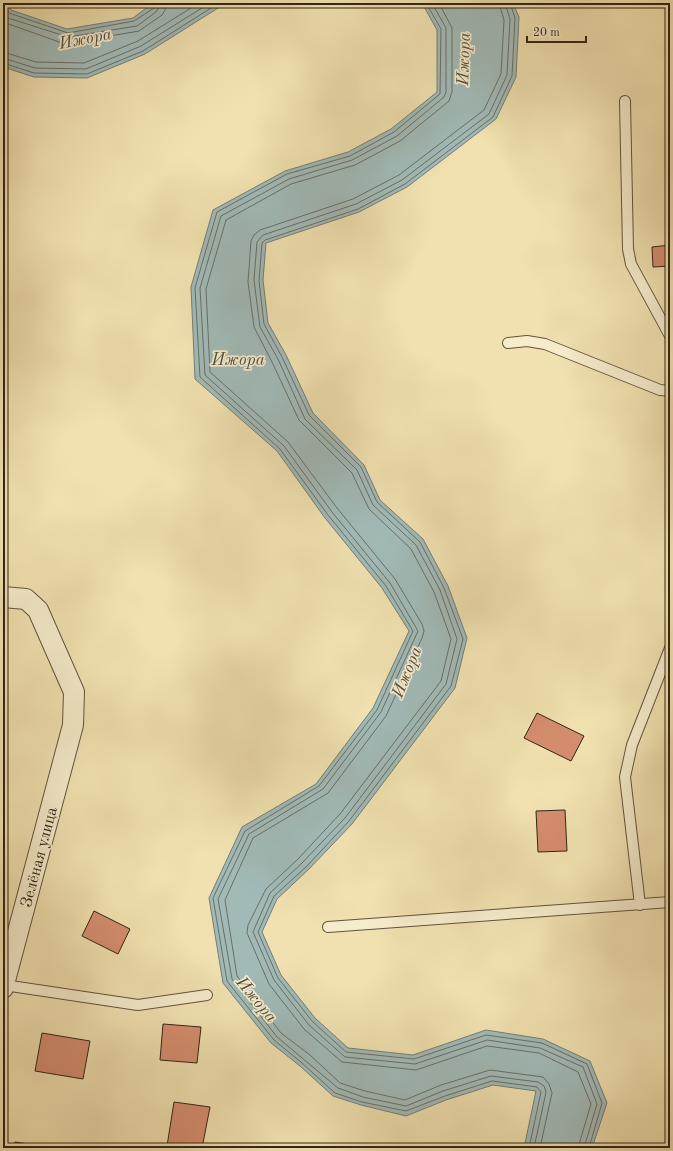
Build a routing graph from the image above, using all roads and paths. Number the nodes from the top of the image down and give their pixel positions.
1 (626, 100) dead end
2 (670, 336) edge
3 (508, 343) dead end
4 (670, 391) edge
5 (3, 597) edge
6 (670, 648) edge
7 (670, 902) edge
8 (640, 905) junction
9 (328, 927) dead end
10 (3, 986) edge
11 (207, 995) dead end

1 - 2 lane
3 - 4 lane
5 - 10 street, Зелёная улица
6 - 8 lane
7 - 8 lane
8 - 9 lane
10 - 11 lane

